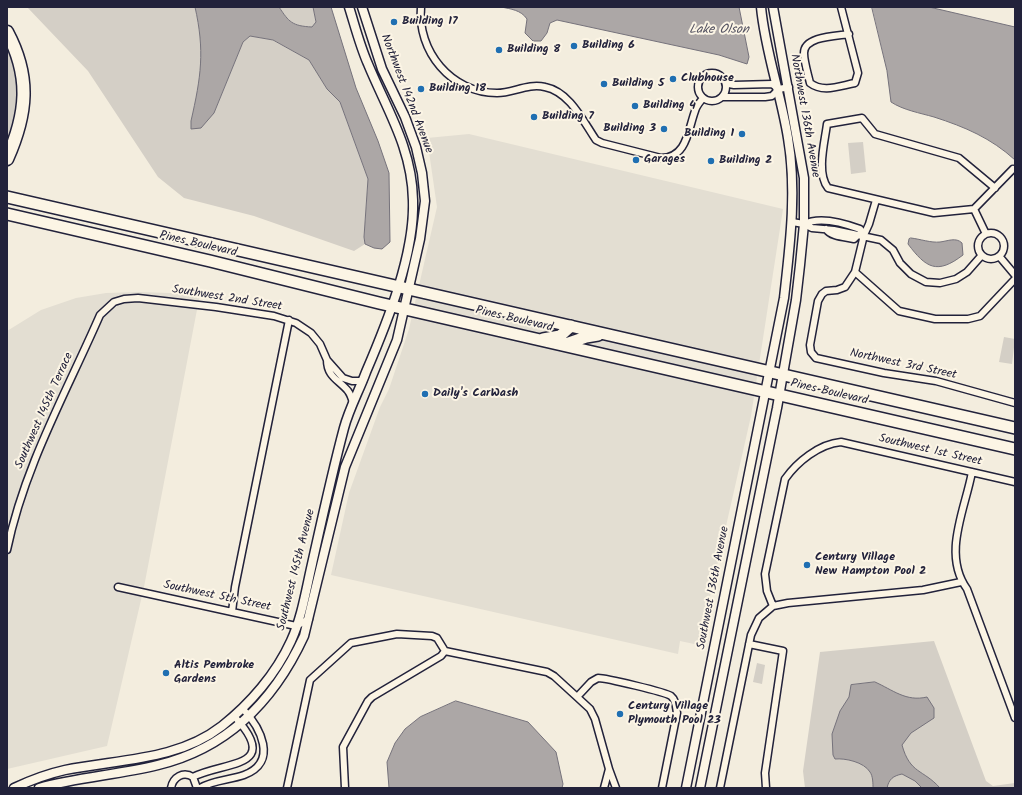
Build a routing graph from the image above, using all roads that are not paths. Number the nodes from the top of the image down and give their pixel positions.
1 (349, 7) edge
2 (362, 7) edge
3 (421, 7) edge
4 (761, 7) edge
5 (773, 7) edge
6 (841, 7) edge
7 (7, 32) edge
8 (849, 34) junction
9 (722, 78) junction
10 (789, 87) junction
11 (779, 89) junction
12 (722, 97) junction
13 (703, 98) junction
14 (7, 159) edge
15 (1013, 169) dead end
16 (995, 188) junction
17 (7, 197) edge
18 (876, 200) junction
19 (974, 209) junction
20 (7, 214) edge
21 (792, 222) junction
22 (804, 224) junction
23 (847, 225) junction
24 (826, 229) junction
25 (846, 232) junction
26 (986, 234) junction
27 (861, 235) junction
28 (982, 255) junction
29 (999, 256) junction
30 (855, 272) junction
31 (1015, 275) edge
32 (1015, 278) edge
33 (397, 286) junction
34 (409, 289) junction
35 (391, 306) junction
36 (106, 308) joint
37 (405, 308) junction
38 (289, 320) junction
39 (571, 326) junction
40 (605, 334) junction
41 (541, 340) junction
42 (563, 345) junction
43 (327, 360) junction
44 (769, 372) junction
45 (783, 375) junction
46 (363, 381) junction
47 (766, 392) junction
48 (373, 394) junction
49 (780, 395) junction
50 (355, 400) junction
51 (1015, 403) edge
52 (1015, 428) edge
53 (1015, 449) edge
54 (972, 472) junction
55 (1015, 482) edge
56 (7, 550) edge
57 (961, 582) junction
58 (118, 587) dead end
59 (773, 606) junction
60 (232, 612) junction
61 (309, 619) junction
62 (296, 626) junction
63 (750, 644) junction
64 (445, 651) junction
65 (577, 697) junction
66 (243, 709) junction
67 (234, 716) junction
68 (250, 716) junction
69 (1015, 718) edge
70 (241, 723) junction
71 (609, 769) junction
72 (193, 777) junction
73 (14, 788) edge
74 (39, 788) edge
75 (171, 788) edge
76 (198, 788) edge
77 (287, 788) edge
78 (345, 788) edge
79 (604, 788) edge
80 (616, 788) edge
81 (662, 788) edge
82 (686, 788) edge
83 (700, 788) edge
84 (720, 788) edge
85 (766, 788) edge

1 - 33 street, Northwest 142nd Avenue
2 - 34 street, Northwest 142nd Avenue
3 - 13 street
4 - 11 street, Northwest 136th Avenue
5 - 10 street, Northwest 136th Avenue
6 - 8 street
7 - 14 highway
8 - 8 street
9 - 11 street
9 - 12 street
9 - 13 street
10 - 11 street
10 - 22 street, Northwest 136th Avenue
11 - 12 street
11 - 21 street, Northwest 136th Avenue
12 - 13 street
15 - 16 street
16 - 18 street
16 - 19 street
17 - 33 highway, Pines Boulevard
18 - 19 street
18 - 27 street
19 - 26 street
20 - 35 highway, Pines Boulevard
21 - 22 street
21 - 44 street, Northwest 136th Avenue
22 - 23 street
22 - 24 street
22 - 45 street, Northwest 136th Avenue
23 - 25 street
23 - 27 street
24 - 25 street
24 - 27 street
25 - 27 street
26 - 28 street
26 - 29 street
27 - 28 street
27 - 30 street
28 - 29 street
29 - 31 street
30 - 32 street
30 - 51 street, Northwest 3rd Street
33 - 34 highway, Pines Boulevard
33 - 35 street, Northwest 142nd Avenue
34 - 37 street, Northwest 142nd Avenue
34 - 39 highway, Pines Boulevard
35 - 37 highway, Pines Boulevard
35 - 46 street, Southwest 145th Avenue
36 - 38 street, Southwest 2nd Street
36 - 56 street, Southwest 145th Terrace
37 - 41 highway, Pines Boulevard
37 - 48 street, Southwest 145th Avenue
38 - 43 street, Southwest 2nd Street
38 - 60 street
39 - 40 highway, Pines Boulevard
39 - 41 highway
40 - 42 highway
40 - 44 highway, Pines Boulevard
41 - 42 highway, Pines Boulevard
42 - 47 highway, Pines Boulevard
43 - 46 street, Southwest 2nd Street
43 - 50 street, Southwest 2nd Street
44 - 45 highway, Pines Boulevard
44 - 47 street, Northwest 136th Avenue
45 - 49 street, Northwest 136th Avenue
45 - 52 highway, Pines Boulevard
46 - 50 street, Southwest 145th Avenue
47 - 49 highway, Pines Boulevard
47 - 82 street, Southwest 136th Avenue
48 - 50 street
48 - 61 street, Southwest 145th Avenue
49 - 53 highway, Pines Boulevard
49 - 83 street
50 - 62 street, Southwest 145th Avenue
54 - 55 street, Southwest 1st Street
54 - 57 street
54 - 59 street, Southwest 1st Street
57 - 59 street
57 - 69 street
58 - 60 street, Southwest 5th Street
59 - 63 street
60 - 62 street, Southwest 5th Street
61 - 62 street
61 - 68 street, Southwest 145th Avenue
62 - 66 street, Southwest 145th Avenue
63 - 84 street
63 - 85 street
64 - 65 street
64 - 77 street
64 - 78 street
65 - 71 street
65 - 81 street
66 - 67 street, Southwest 145th Avenue
66 - 68 street
67 - 70 street
67 - 73 street, Southwest 145th Avenue
68 - 70 street, Southwest 145th Avenue
68 - 76 street
70 - 72 street
70 - 74 street, Southwest 145th Avenue
71 - 79 street
71 - 80 street
72 - 75 street
72 - 76 street

